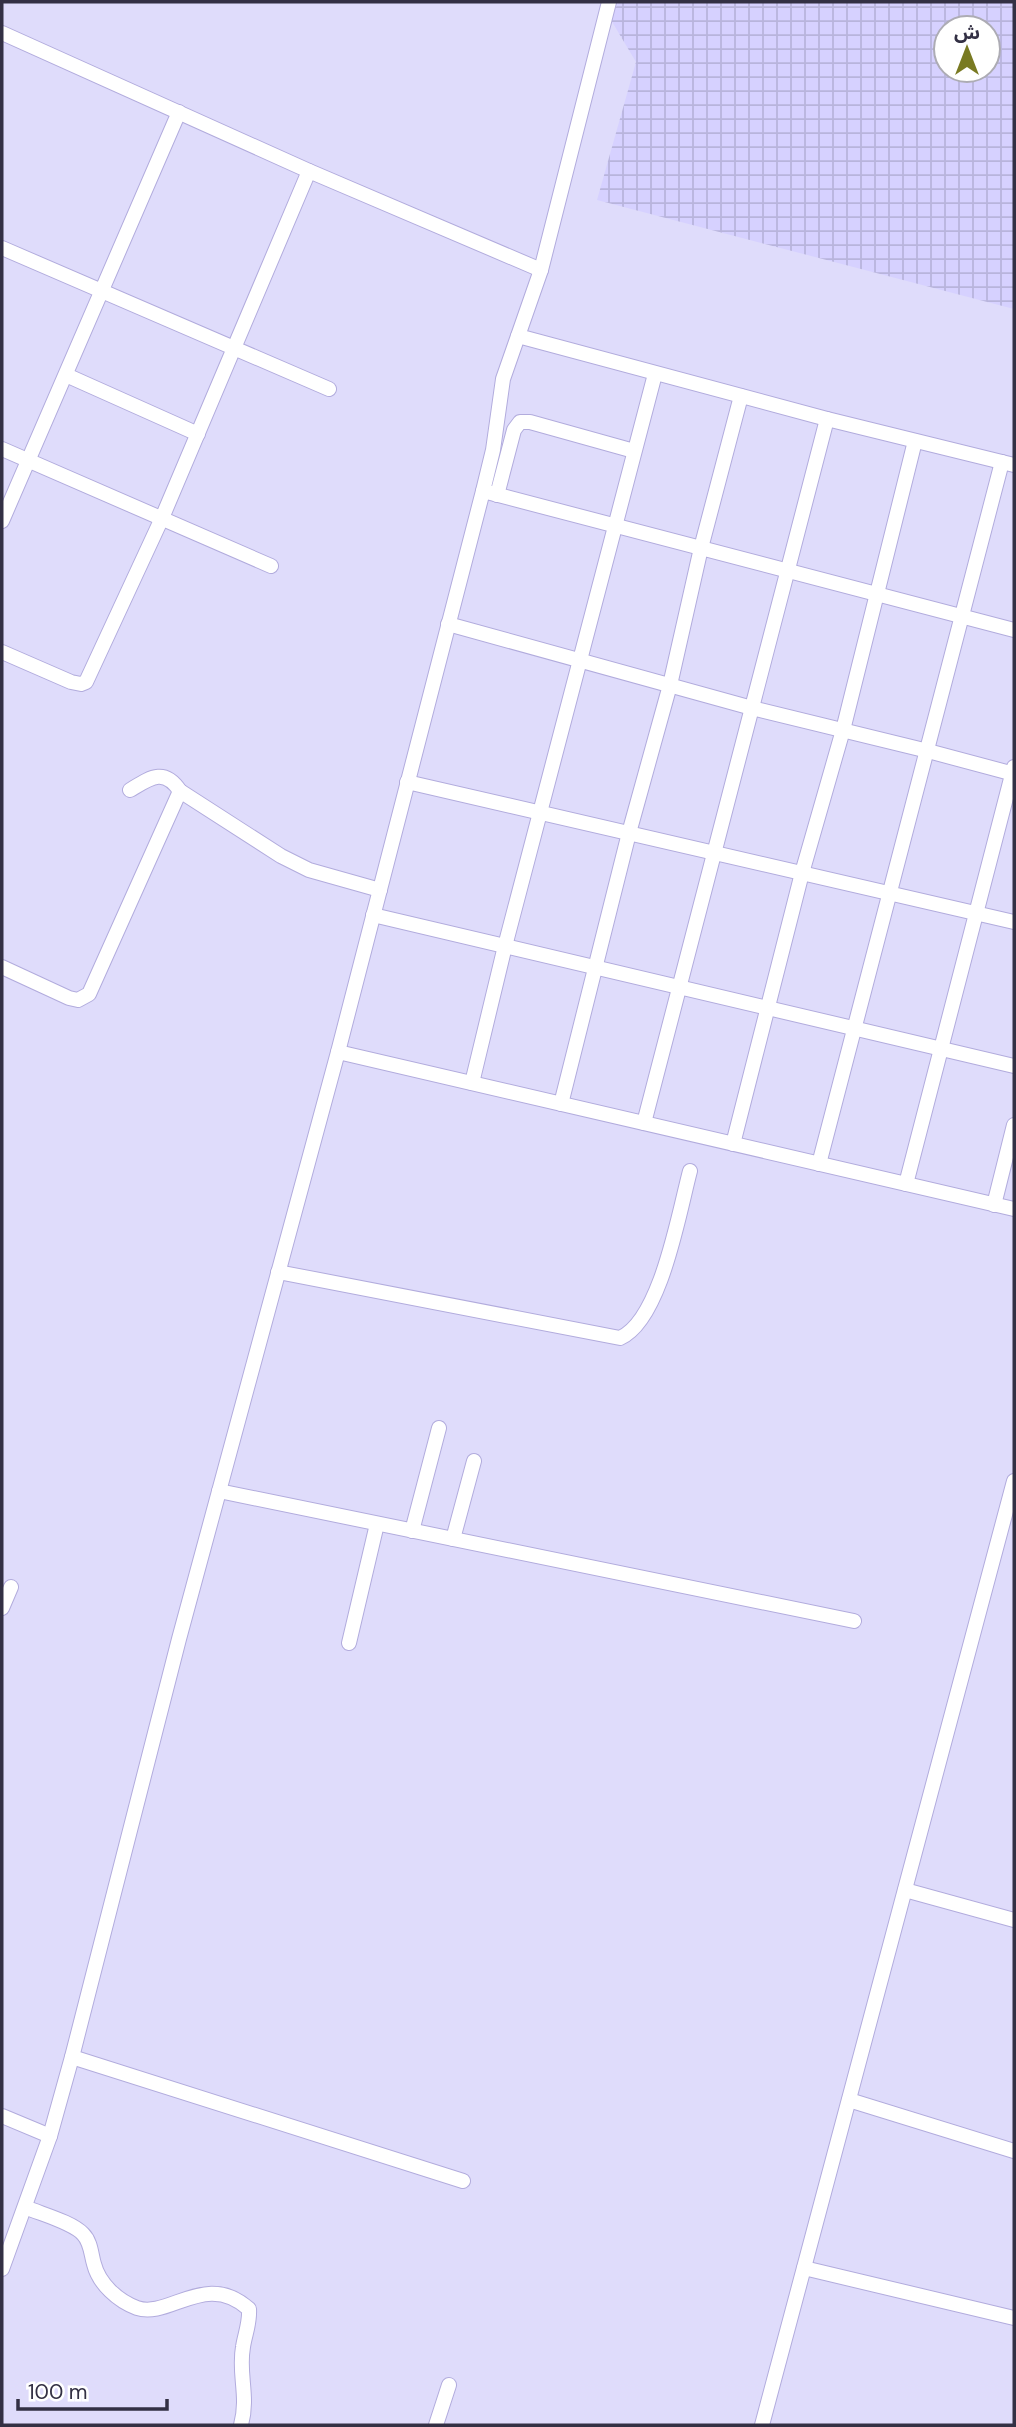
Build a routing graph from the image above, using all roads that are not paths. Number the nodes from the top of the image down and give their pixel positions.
1 (609, 2) edge
2 (2, 33) edge
3 (179, 112) junction
4 (309, 171) junction
5 (2, 248) edge
6 (541, 270) junction
7 (103, 292) junction
8 (518, 336) junction
9 (234, 348) junction
10 (655, 374) junction
11 (66, 375) junction
12 (329, 389) dead end
13 (741, 396) junction
14 (827, 419) junction
15 (198, 434) junction
16 (915, 441) junction
17 (2, 449) edge
18 (634, 451) junction
19 (29, 460) junction
20 (1008, 463) edge
21 (490, 493) junction
22 (162, 518) junction
23 (2, 521) edge
24 (614, 526) junction
25 (701, 548) junction
26 (271, 566) dead end
27 (789, 571) junction
28 (876, 594) junction
29 (962, 616) junction
30 (448, 624) junction
31 (1014, 630) edge
32 (2, 652) edge
33 (580, 661) junction
34 (670, 685) junction
35 (752, 708) junction
36 (843, 730) junction
37 (928, 751) junction
38 (1014, 771) edge
39 (407, 782) junction
40 (130, 790) dead end
41 (180, 791) junction
42 (541, 813) junction
43 (629, 833) junction
44 (714, 853) junction
45 (802, 873) junction
46 (380, 890) junction
47 (890, 893) junction
48 (976, 913) junction
49 (373, 915) junction
50 (1014, 922) edge
51 (505, 946) junction
52 (2, 967) edge
53 (595, 967) junction
54 (679, 987) junction
55 (768, 1008) junction
56 (854, 1028) junction
57 (941, 1049) junction
58 (338, 1052) junction
59 (1014, 1066) edge
60 (472, 1083) junction
61 (561, 1104) junction
62 (644, 1123) junction
63 (1014, 1125) edge
64 (733, 1144) junction
65 (819, 1164) junction
66 (690, 1171) dead end
67 (906, 1184) junction
68 (994, 1205) junction
69 (1014, 1209) edge
70 (278, 1272) junction
71 (439, 1428) dead end
72 (474, 1461) dead end
73 (1014, 1480) edge
74 (219, 1491) junction
75 (377, 1524) junction
76 (412, 1531) junction
77 (453, 1539) junction
78 (11, 1587) dead end
79 (2, 1608) edge
80 (854, 1621) dead end
81 (349, 1643) dead end
82 (905, 1890) junction
83 (1014, 1920) edge
84 (72, 2057) junction
85 (849, 2100) junction
86 (2, 2116) edge
87 (50, 2136) junction
88 (1014, 2151) edge
89 (463, 2181) dead end
90 (25, 2207) junction
91 (804, 2268) junction
92 (2, 2269) edge
93 (1014, 2318) edge
94 (449, 2385) dead end
95 (241, 2425) edge
96 (436, 2425) edge
97 (762, 2425) edge

1 - 6 street
2 - 3 street
3 - 4 street
3 - 7 street
4 - 6 street
4 - 9 street
5 - 7 street
6 - 8 street
7 - 9 street
7 - 11 street
8 - 10 street
8 - 21 street
9 - 12 street
9 - 15 street
10 - 13 street
10 - 18 street
11 - 15 street
11 - 19 street
13 - 14 street
13 - 25 street
14 - 16 street
14 - 27 street
15 - 22 street
16 - 20 street
16 - 28 street
17 - 19 street
18 - 21 street
18 - 24 street
19 - 22 street
19 - 23 street
20 - 29 street
21 - 24 street
21 - 30 street
22 - 26 street
22 - 32 street
24 - 25 street
24 - 33 street
25 - 27 street
25 - 34 street
27 - 28 street
27 - 35 street
28 - 29 street
28 - 36 street
29 - 31 street
29 - 37 street
30 - 33 street
30 - 39 street
33 - 34 street
33 - 42 street
34 - 35 street
34 - 43 street
35 - 36 street
35 - 44 street
36 - 37 street
36 - 45 street
37 - 38 street
37 - 47 street
38 - 48 street
39 - 42 street
39 - 46 street
40 - 41 street
41 - 46 street
41 - 52 street
42 - 43 street
42 - 51 street
43 - 44 street
43 - 53 street
44 - 45 street
44 - 54 street
45 - 47 street
45 - 55 street
46 - 49 street
47 - 48 street
47 - 56 street
48 - 50 street
48 - 57 street
49 - 51 street
49 - 58 street
51 - 53 street
51 - 60 street
53 - 54 street
53 - 61 street
54 - 55 street
54 - 62 street
55 - 56 street
55 - 64 street
56 - 57 street
56 - 65 street
57 - 59 street
57 - 67 street
58 - 60 street
58 - 70 street
60 - 61 street
61 - 62 street
62 - 64 street
63 - 68 street
64 - 65 street
65 - 67 street
66 - 70 street
67 - 68 street
68 - 69 street
70 - 74 street
71 - 76 street
72 - 77 street
73 - 82 street
74 - 75 street
74 - 84 street
75 - 76 street
75 - 81 street
76 - 77 street
77 - 80 street
78 - 79 street
82 - 83 street
82 - 85 street
84 - 87 street
84 - 89 street
85 - 88 street
85 - 91 street
86 - 87 street
87 - 90 street
90 - 92 street
90 - 95 street
91 - 93 street
91 - 97 street
94 - 96 street

